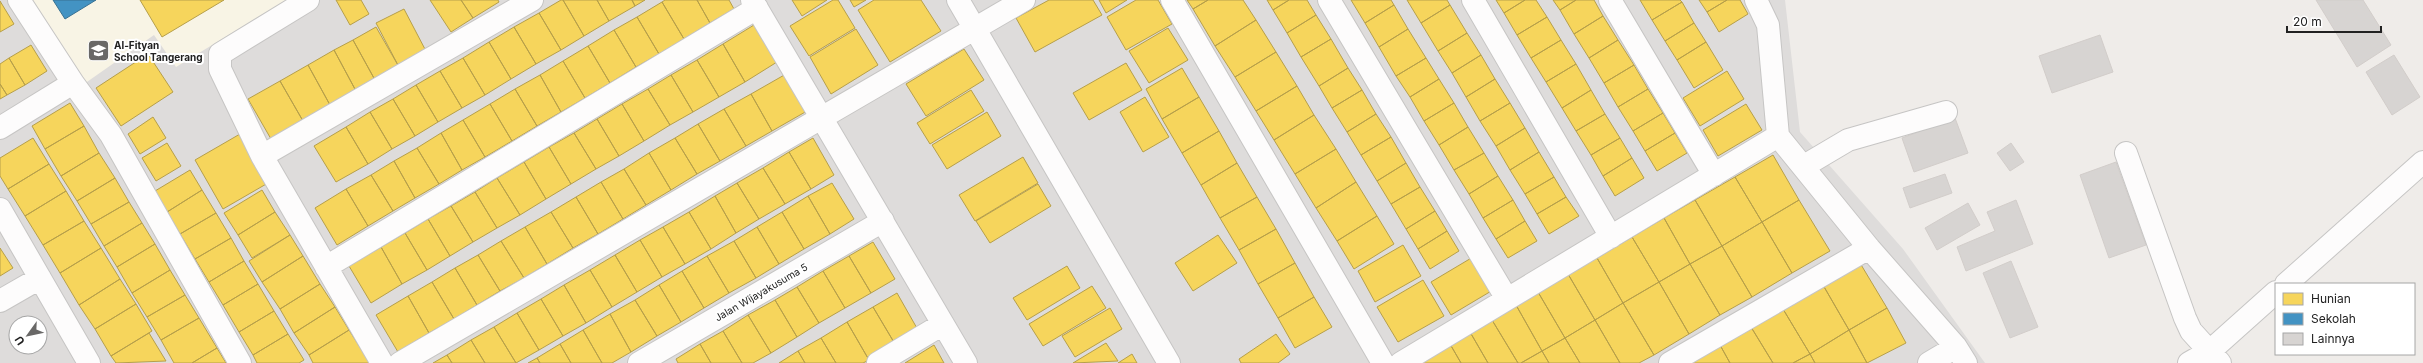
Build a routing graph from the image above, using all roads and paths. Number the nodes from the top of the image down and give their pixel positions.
1 (19, 0) edge
2 (308, 0) edge
3 (532, 0) edge
4 (958, 0) edge
5 (1024, 0) edge
6 (1172, 0) edge
7 (1328, 0) edge
8 (1473, 0) edge
9 (1610, 0) edge
10 (1756, 0) edge
11 (755, 4) edge
12 (975, 29) junction
13 (73, 83) junction
14 (1946, 112) dead end
15 (822, 118) junction
16 (0, 128) edge
17 (1778, 136) junction
18 (2126, 153) dead end
19 (262, 156) junction
20 (2423, 162) edge
21 (1804, 166) junction
22 (1714, 175) junction
23 (0, 209) edge
24 (883, 221) junction
25 (1611, 237) junction
26 (1869, 248) junction
27 (326, 267) junction
28 (40, 278) junction
29 (2287, 283) edge
30 (2275, 293) edge
31 (1507, 299) junction
32 (0, 301) edge
33 (943, 324) junction
34 (1961, 355) edge
35 (2215, 357) edge
36 (89, 363) edge
37 (240, 363) edge
38 (382, 363) edge
39 (400, 363) edge
40 (639, 363) edge
41 (878, 363) edge
42 (966, 363) edge
43 (1169, 363) edge
44 (1384, 363) edge
45 (1401, 363) edge
46 (1670, 363) edge
47 (1929, 363) edge
48 (2189, 363) edge

1 - 13 street
2 - 19 street
3 - 19 street
4 - 12 street
5 - 12 street
6 - 44 street
7 - 31 street
8 - 25 street
9 - 22 street
10 - 17 street
11 - 15 street
11 - 27 street
12 - 15 street
12 - 43 street
13 - 16 street
13 - 37 street
14 - 21 street
15 - 24 street
15 - 39 street
17 - 21 street
17 - 22 street
18 - 35 street
19 - 27 street
20 - 29 street
21 - 26 street
22 - 25 street
23 - 28 street
24 - 33 street
24 - 40 street, Jalan Wijayakusuma 5
25 - 31 street
26 - 34 street
26 - 46 street
27 - 38 street
28 - 32 street
28 - 36 street
30 - 35 street
31 - 45 street
33 - 41 street
33 - 42 street
34 - 47 street
35 - 48 street

